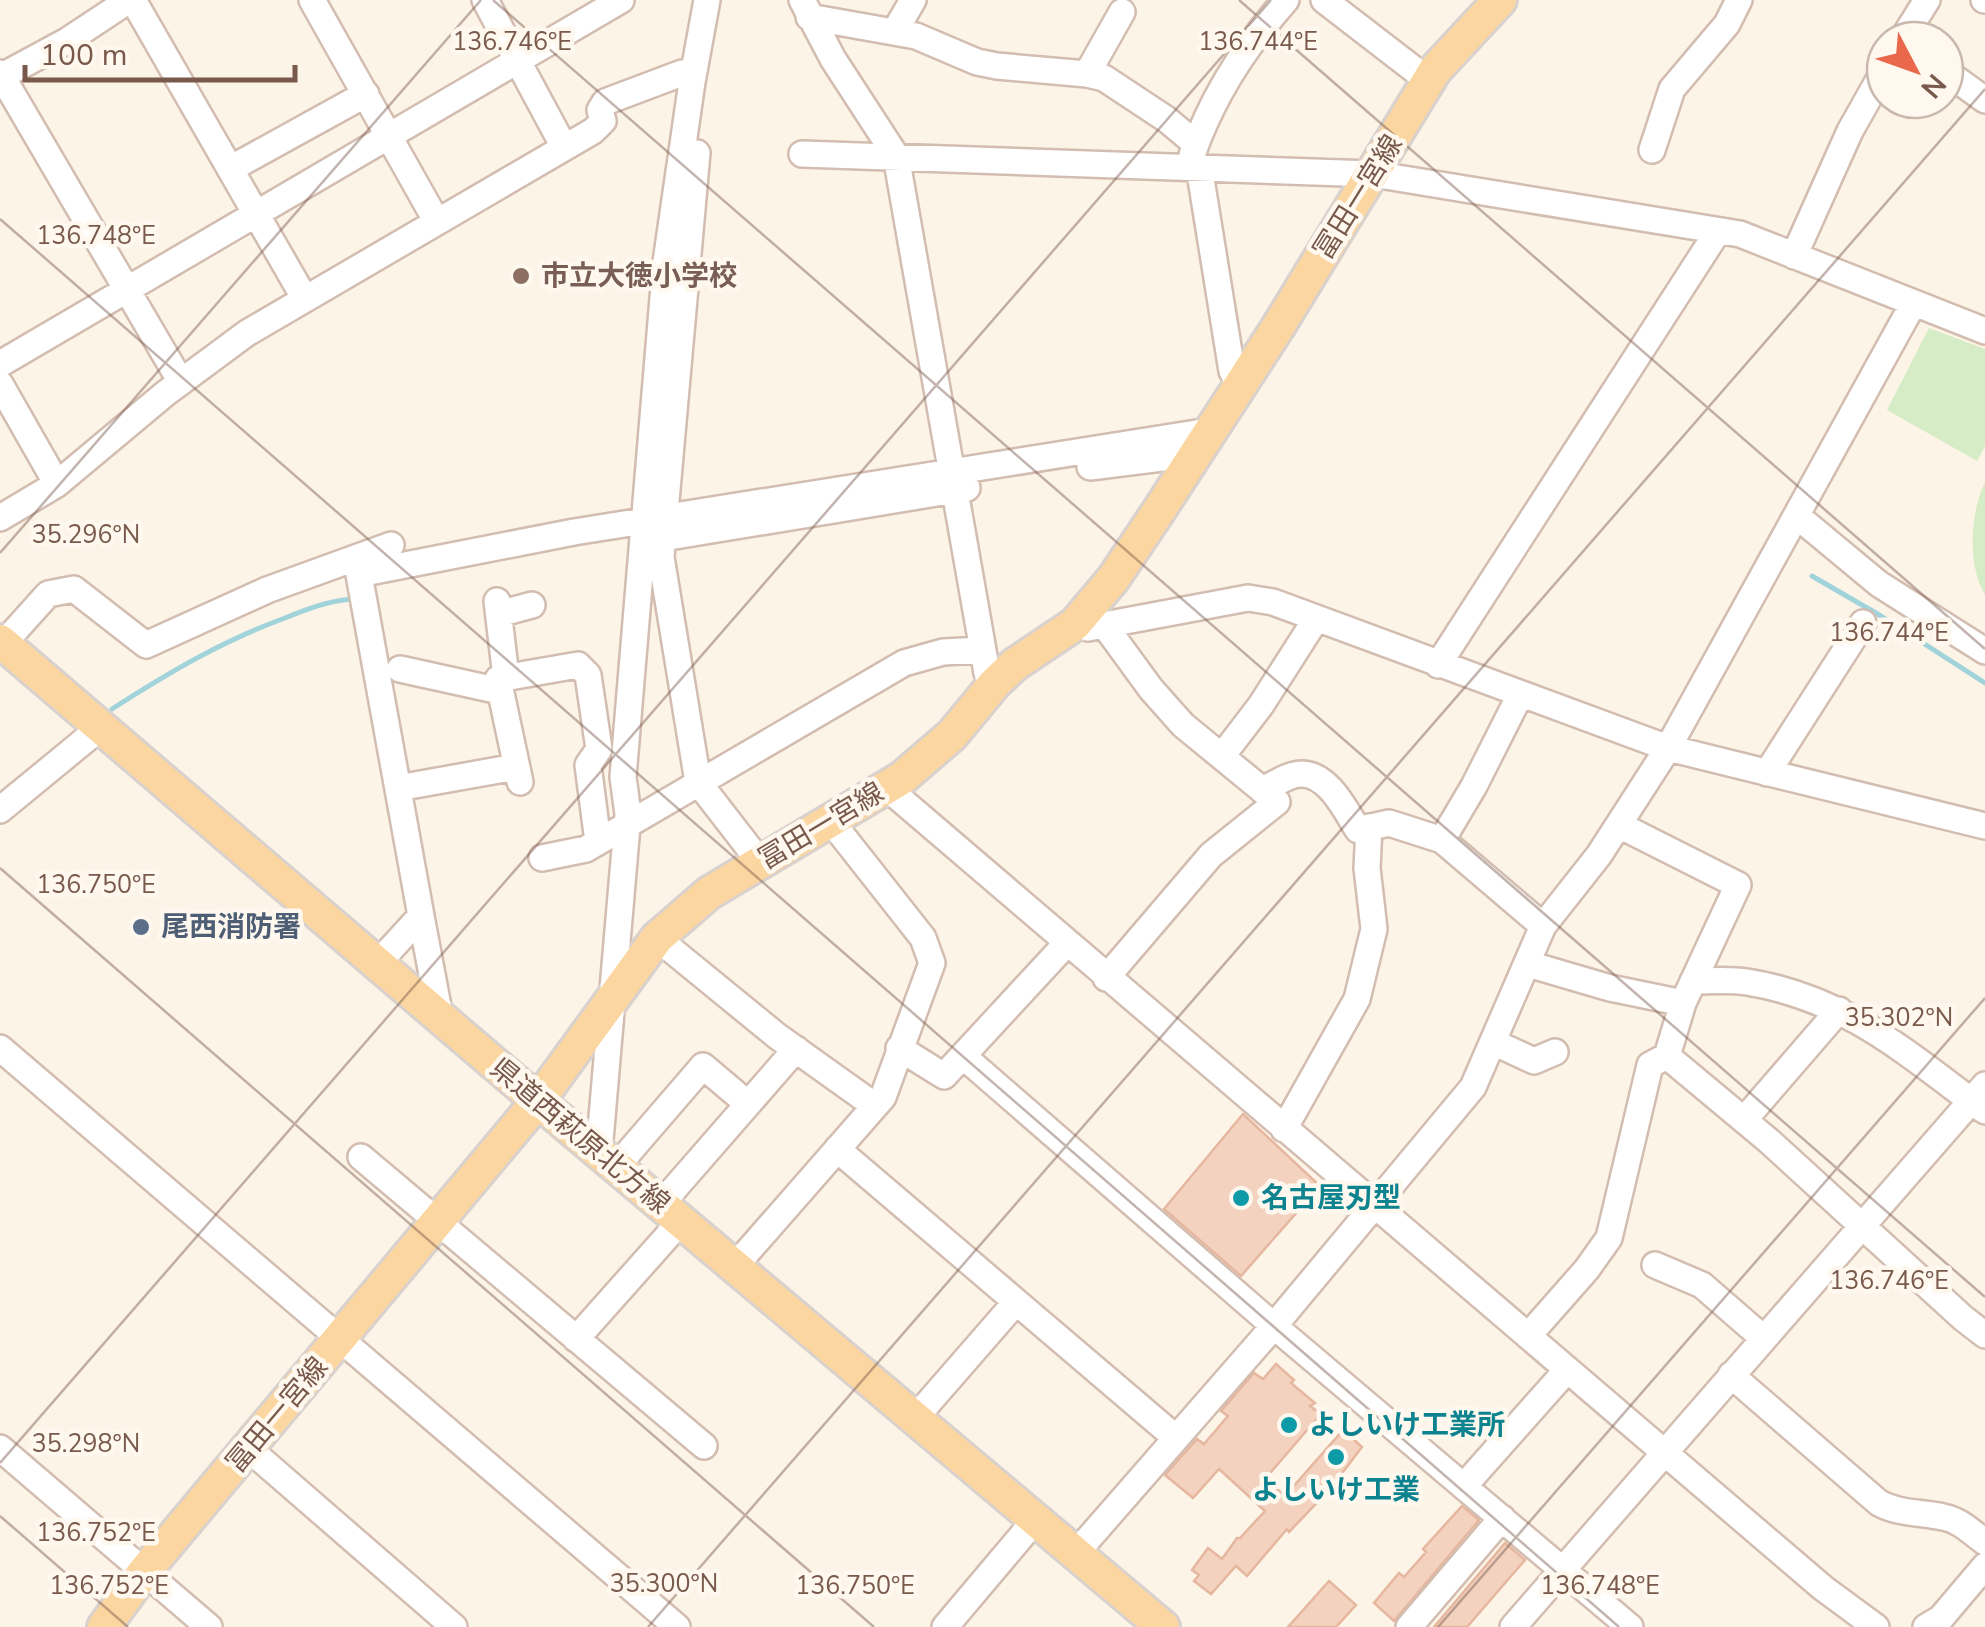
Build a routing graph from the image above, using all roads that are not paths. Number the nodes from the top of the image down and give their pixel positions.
1 (131, 0) edge
2 (312, 0) edge
3 (486, 0) edge
4 (621, 0) edge
5 (711, 0) edge
6 (913, 0) edge
7 (1286, 0) edge
8 (1324, 0) edge
9 (1500, 0) edge
10 (1739, 0) edge
11 (805, 8) edge
12 (1122, 12) dead end
13 (895, 32) junction
14 (520, 61) junction
15 (1, 74) edge
16 (693, 74) junction
17 (1088, 74) junction
18 (1429, 81) junction
19 (366, 94) junction
20 (1865, 104) edge
21 (389, 136) junction
22 (564, 148) junction
23 (1652, 150) dead end
24 (802, 154) dead end
25 (1195, 155) junction
26 (896, 156) junction
27 (230, 169) junction
28 (1373, 174) junction
29 (256, 216) junction
30 (437, 222) junction
31 (1718, 231) junction
32 (1794, 256) junction
33 (125, 290) junction
34 (305, 299) junction
35 (1913, 304) junction
36 (1985, 330) edge
37 (0, 364) edge
38 (181, 382) junction
39 (0, 384) edge
40 (1240, 385) junction
41 (1202, 442) junction
42 (952, 482) junction
43 (57, 484) junction
44 (1796, 516) junction
45 (0, 518) edge
46 (657, 525) junction
47 (391, 545) dead end
48 (357, 566) junction
49 (532, 605) dead end
50 (1316, 619) junction
51 (1863, 623) dead end
52 (1090, 625) junction
53 (1, 642) edge
54 (982, 650) junction
55 (1985, 650) edge
56 (1438, 665) junction
57 (400, 669) dead end
58 (995, 683) junction
59 (503, 684) junction
60 (1520, 695) junction
61 (93, 721) junction
62 (1668, 748) junction
63 (1222, 756) junction
64 (1767, 773) junction
65 (698, 782) junction
66 (398, 788) junction
67 (886, 788) junction
68 (0, 790) edge
69 (1262, 790) junction
70 (0, 810) edge
71 (830, 820) junction
72 (627, 826) junction
73 (1619, 826) junction
74 (1985, 826) edge
75 (1368, 827) junction
76 (1442, 840) junction
77 (598, 842) junction
78 (542, 858) dead end
79 (760, 862) junction
80 (422, 916) junction
81 (1542, 926) junction
82 (657, 938) junction
83 (1066, 944) junction
84 (378, 964) junction
85 (1528, 964) junction
86 (1106, 978) junction
87 (1688, 992) junction
88 (612, 997) junction
89 (1839, 1010) junction
90 (440, 1017) junction
91 (1493, 1042) junction
92 (0, 1048) edge
93 (899, 1048) junction
94 (796, 1049) junction
95 (1555, 1052) dead end
96 (962, 1056) junction
97 (1668, 1056) junction
98 (1980, 1099) edge
99 (538, 1101) junction
100 (748, 1104) junction
101 (875, 1106) junction
102 (1744, 1120) junction
103 (1284, 1129) junction
104 (837, 1149) junction
105 (360, 1157) dead end
106 (608, 1160) junction
107 (1374, 1204) junction
108 (671, 1213) junction
109 (436, 1223) junction
110 (1862, 1226) junction
111 (734, 1266) junction
112 (1654, 1266) dead end
113 (1016, 1302) junction
114 (1274, 1326) junction
115 (1985, 1334) edge
116 (1528, 1336) junction
117 (340, 1338) junction
118 (1763, 1338) junction
119 (576, 1339) junction
120 (1567, 1370) junction
121 (1732, 1375) junction
122 (916, 1418) junction
123 (1176, 1438) junction
124 (704, 1446) dead end
125 (0, 1448) edge
126 (248, 1450) junction
127 (1665, 1454) junction
128 (1464, 1486) junction
129 (1502, 1518) junction
130 (1036, 1519) junction
131 (1985, 1542) edge
132 (1076, 1553) junction
133 (1985, 1566) edge
134 (1564, 1570) junction
135 (144, 1572) junction
136 (104, 1627) edge
137 (209, 1627) edge
138 (454, 1627) edge
139 (677, 1627) edge
140 (945, 1627) edge
141 (1162, 1627) edge
142 (1409, 1627) edge
143 (1513, 1627) edge
144 (1630, 1627) edge
145 (1876, 1627) edge
146 (1926, 1627) edge

1 - 15 street
1 - 27 street
2 - 19 street
3 - 14 street
4 - 14 street
5 - 16 street
5 - 46 street
6 - 13 street
7 - 25 street
8 - 18 street
9 - 18 main road, 冨田一宮線
10 - 23 street
11 - 13 street
11 - 26 street
12 - 17 street
13 - 17 street
14 - 21 street
14 - 22 street
15 - 33 street
16 - 22 street
16 - 46 street
17 - 25 street
18 - 28 main road, 冨田一宮線
19 - 21 street
19 - 27 street
20 - 32 street
21 - 29 street
21 - 30 street
22 - 30 street
24 - 26 street
25 - 26 street
25 - 28 street
25 - 40 street
26 - 42 street
27 - 29 street
28 - 31 street
28 - 40 main road, 冨田一宮線
29 - 33 street
29 - 34 street
30 - 34 street
31 - 32 street
31 - 56 street
32 - 35 street
33 - 37 street
33 - 38 street
34 - 38 street
35 - 36 street
35 - 44 street
38 - 43 street
39 - 43 street
40 - 41 main road, 冨田一宮線
41 - 42 street
41 - 52 main road, 冨田一宮線
42 - 46 street
42 - 54 street
43 - 45 street
44 - 55 street
44 - 62 street
46 - 48 street
46 - 65 street
46 - 72 street
47 - 48 street
48 - 53 street
48 - 66 street
49 - 59 street
50 - 52 street
50 - 56 street
50 - 63 street
51 - 64 street
52 - 58 main road, 冨田一宮線
52 - 63 street
53 - 61 main road, 県道西萩原北方線
54 - 58 street
54 - 65 street
56 - 60 street
57 - 59 street
58 - 67 main road, 冨田一宮線
59 - 66 street
59 - 77 street
60 - 62 street
60 - 76 street
61 - 68 street
61 - 70 street
61 - 84 main road, 県道西萩原北方線
62 - 64 street
62 - 73 street
63 - 69 street
64 - 74 street
65 - 72 street
65 - 79 street
66 - 80 street
67 - 71 main road, 冨田一宮線
67 - 83 street
69 - 75 street
69 - 86 street
71 - 79 main road, 冨田一宮線
71 - 93 street
72 - 77 street
72 - 88 street
73 - 81 street
73 - 87 street
75 - 76 street
75 - 103 street
76 - 81 street
77 - 78 street
79 - 82 main road, 冨田一宮線
80 - 84 street
80 - 90 street
81 - 85 street
82 - 88 main road, 冨田一宮線
82 - 94 street
83 - 86 street
83 - 96 street
84 - 90 main road, 県道西萩原北方線
85 - 87 street
85 - 91 street
86 - 103 street
87 - 89 street
87 - 97 street
88 - 99 main road, 冨田一宮線
88 - 106 street
89 - 98 street
89 - 102 street
90 - 99 main road, 県道西萩原北方線
91 - 95 street
91 - 107 street
92 - 117 street
93 - 96 street
93 - 101 street
94 - 100 street
94 - 101 street
96 - 114 street
97 - 102 street
97 - 116 street
98 - 110 street
99 - 106 main road, 県道西萩原北方線
99 - 109 main road, 冨田一宮線
100 - 106 street
100 - 108 street
101 - 104 street
102 - 110 street
103 - 107 street
104 - 111 street
104 - 113 street
105 - 109 street
106 - 108 main road, 県道西萩原北方線
107 - 114 street
107 - 116 street
108 - 111 main road, 県道西萩原北方線
108 - 119 street
109 - 117 main road, 冨田一宮線
109 - 119 street
110 - 115 street
110 - 118 street
111 - 122 main road, 県道西萩原北方線
112 - 118 street
113 - 122 street
113 - 123 street
114 - 123 street
114 - 128 street
116 - 120 street
117 - 126 main road, 冨田一宮線
117 - 139 street
118 - 121 street
119 - 124 street
120 - 127 street
120 - 128 street
121 - 127 street
121 - 131 street
122 - 130 main road, 県道西萩原北方線
123 - 132 street
125 - 135 street
126 - 135 main road, 冨田一宮線
126 - 138 street
127 - 134 street
127 - 145 street
128 - 129 street
129 - 134 street
129 - 142 street
130 - 132 main road, 県道西萩原北方線
130 - 140 street
132 - 141 main road, 県道西萩原北方線
133 - 146 street
134 - 143 street
134 - 144 street
135 - 136 main road, 冨田一宮線
135 - 137 street

